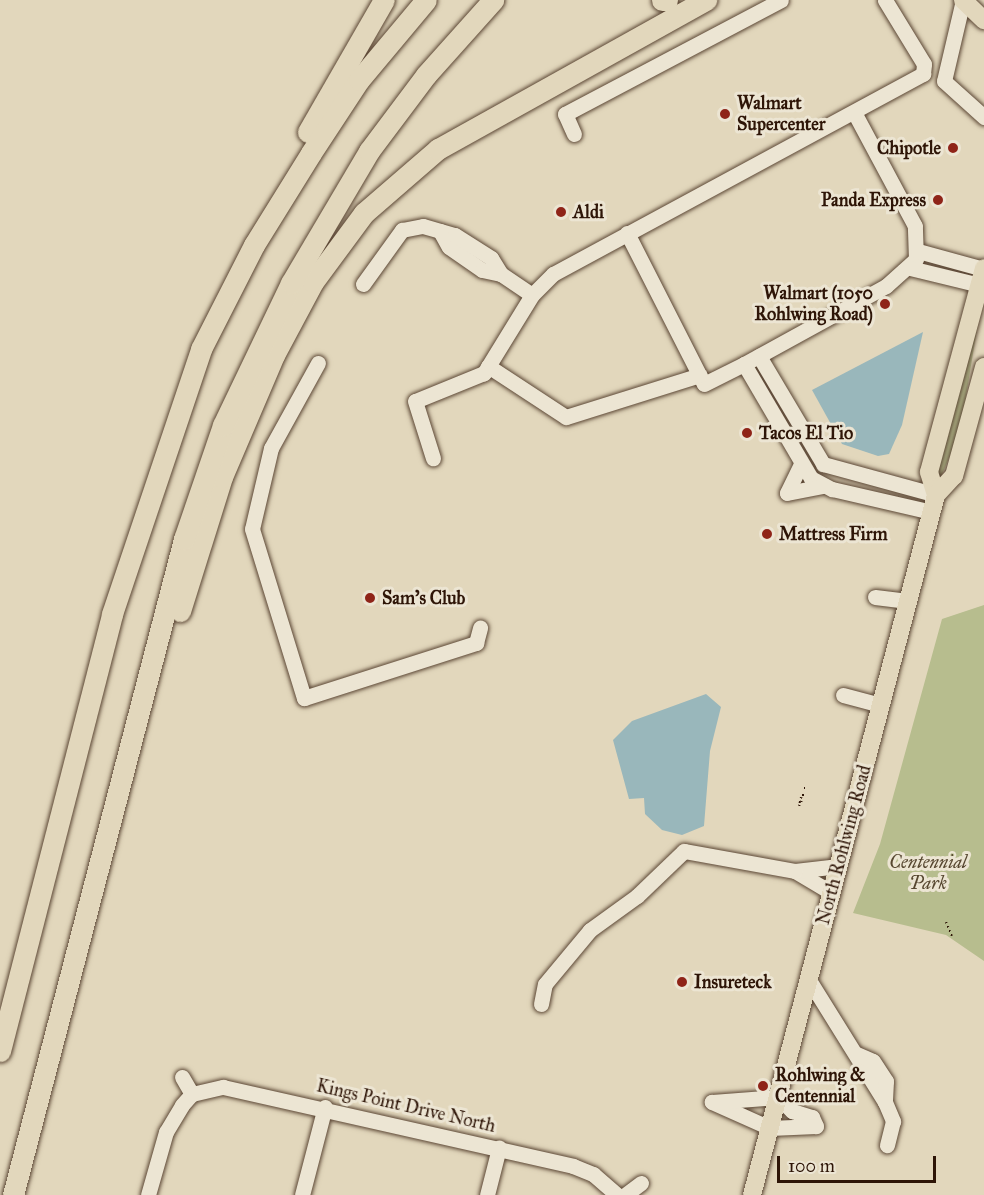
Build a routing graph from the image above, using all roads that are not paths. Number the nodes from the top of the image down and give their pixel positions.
1 (384, 0) edge
2 (426, 0) edge
3 (493, 0) edge
4 (662, 0) edge
5 (668, 0) edge
6 (706, 0) edge
7 (781, 0) edge
8 (885, 0) edge
9 (963, 0) edge
10 (984, 20) edge
11 (855, 114) junction
12 (984, 117) edge
13 (574, 134) dead end
14 (627, 233) junction
15 (918, 251) junction
16 (910, 268) junction
17 (982, 274) edge
18 (363, 284) dead end
19 (531, 295) junction
20 (215, 320) junction
21 (759, 356) junction
22 (318, 363) dead end
23 (744, 364) junction
24 (488, 366) junction
25 (984, 367) edge
26 (700, 375) junction
27 (433, 458) dead end
28 (801, 464) junction
29 (824, 486) junction
30 (934, 503) junction
31 (875, 597) dead end
32 (908, 601) junction
33 (480, 628) dead end
34 (843, 695) dead end
35 (881, 705) junction
36 (119, 793) junction
37 (839, 866) junction
38 (795, 871) junction
39 (832, 893) junction
40 (809, 980) junction
41 (541, 1004) dead end
42 (0, 1051) edge
43 (182, 1077) dead end
44 (778, 1097) junction
45 (187, 1100) junction
46 (325, 1107) junction
47 (770, 1128) junction
48 (888, 1145) dead end
49 (499, 1148) junction
50 (641, 1183) dead end
51 (14, 1195) edge
52 (148, 1195) edge
53 (302, 1195) edge
54 (487, 1195) edge
55 (617, 1195) edge
56 (625, 1195) edge
57 (752, 1195) edge

1 - 20 highway
2 - 20 highway
3 - 36 highway
4 - 5 highway
6 - 36 highway
7 - 13 street
8 - 11 street
9 - 10 main road
9 - 12 street
11 - 14 street
11 - 15 street
14 - 19 street
14 - 26 street
15 - 16 street
15 - 17 street
16 - 17 street
16 - 21 street
17 - 30 main road, North Rohlwing Road
18 - 19 street
19 - 24 street
20 - 42 highway
21 - 23 street
21 - 30 street
22 - 33 street
23 - 26 street
23 - 28 street
24 - 26 street
24 - 27 street
25 - 30 main road, North Rohlwing Road
28 - 29 street
28 - 29 street
29 - 30 street
30 - 32 main road, North Rohlwing Road
31 - 32 street
32 - 35 main road, North Rohlwing Road
34 - 35 street
35 - 37 main road, North Rohlwing Road
36 - 51 highway
37 - 38 street
37 - 39 main road, North Rohlwing Road
38 - 39 street
38 - 41 street
39 - 40 main road, North Rohlwing Road
40 - 44 main road, North Rohlwing Road
40 - 48 street
43 - 45 street
44 - 47 main road, North Rohlwing Road
44 - 47 street
44 - 47 street
45 - 46 street, Kings Point Drive North
45 - 52 street
46 - 49 street, Kings Point Drive North
46 - 53 street
47 - 57 main road, North Rohlwing Road
49 - 54 street
49 - 55 street, Kings Point Drive North
50 - 56 street

